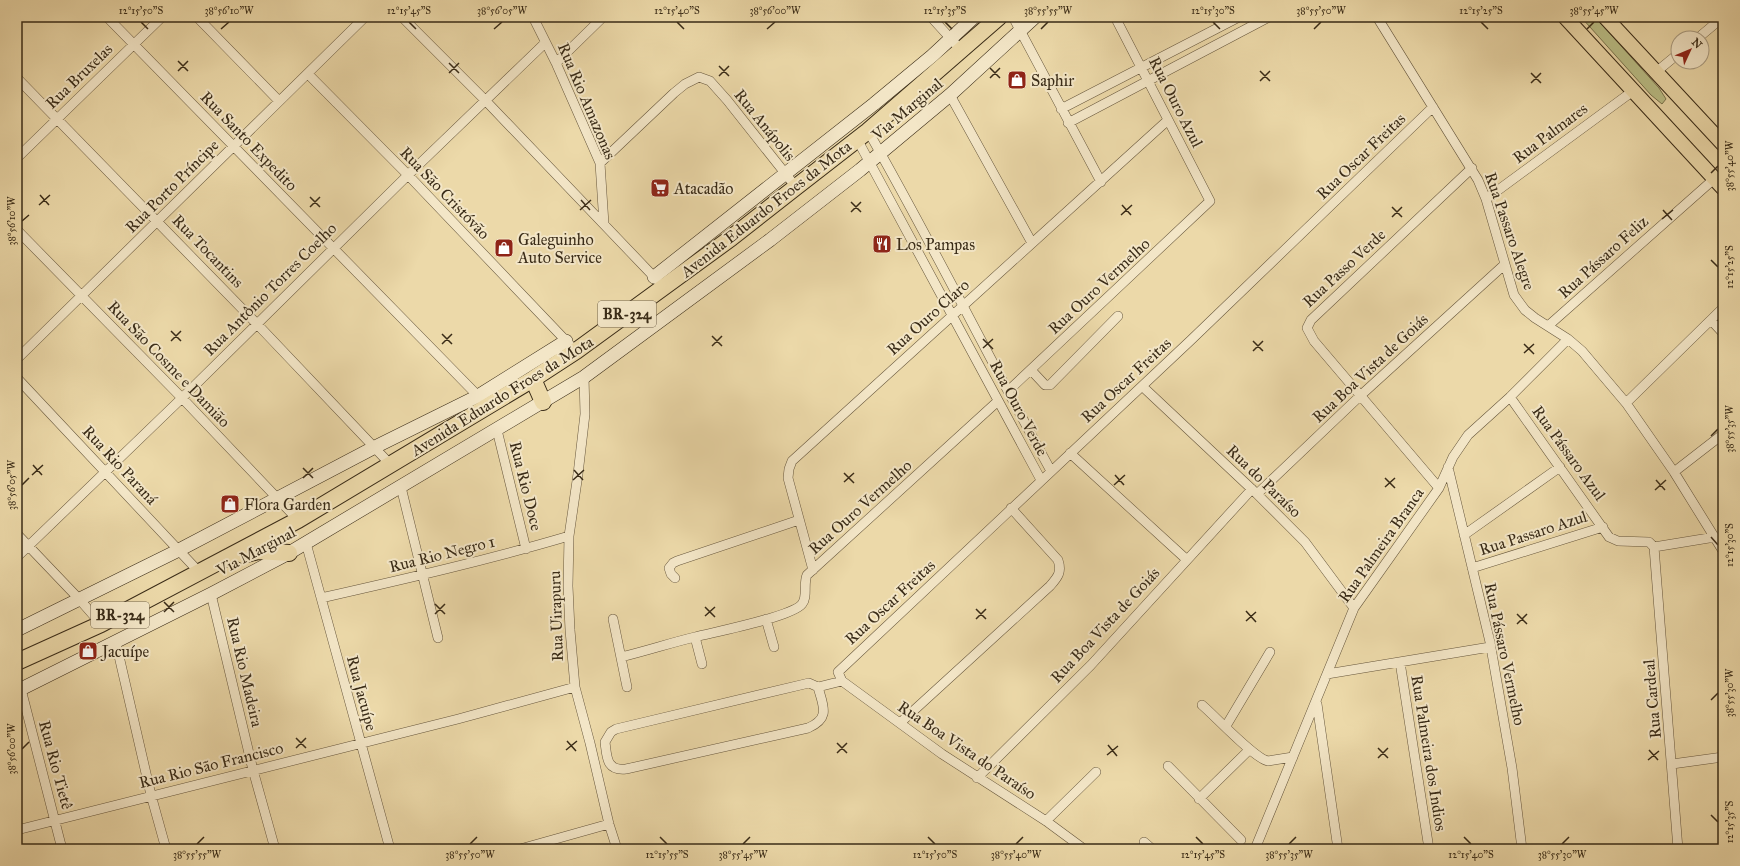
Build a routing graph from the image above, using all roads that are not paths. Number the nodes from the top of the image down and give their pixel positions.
1 (107, 17) edge
2 (162, 17) edge
3 (197, 17) edge
4 (364, 17) edge
5 (402, 17) edge
6 (533, 17) edge
7 (603, 17) edge
8 (931, 17) edge
9 (974, 17) edge
10 (999, 17) edge
11 (1013, 17) edge
12 (1035, 17) edge
13 (1115, 17) edge
14 (1217, 17) edge
15 (1239, 17) edge
16 (1269, 17) edge
17 (1377, 17) edge
18 (1565, 17) edge
19 (1605, 17) edge
20 (1723, 17) edge
21 (1222, 26) junction
22 (1020, 30) junction
23 (1708, 30) edge
24 (545, 43) junction
25 (133, 45) junction
26 (956, 45) junction
27 (1670, 61) edge
28 (556, 63) junction
29 (1141, 68) junction
30 (1656, 72) junction
31 (308, 74) junction
32 (17, 78) edge
33 (1148, 81) junction
34 (1633, 91) junction
35 (950, 95) junction
36 (485, 100) junction
37 (279, 101) junction
38 (1433, 107) junction
39 (1061, 109) junction
40 (57, 119) junction
41 (1168, 120) junction
42 (1068, 123) junction
43 (862, 135) junction
44 (1723, 144) edge
45 (234, 145) junction
46 (880, 153) junction
47 (17, 158) edge
48 (869, 162) junction
49 (600, 163) junction
50 (1472, 168) junction
51 (786, 174) junction
52 (408, 175) junction
53 (1101, 182) junction
54 (1719, 183) edge
55 (796, 188) junction
56 (1486, 199) junction
57 (1210, 201) joint
58 (158, 221) junction
59 (604, 224) junction
60 (17, 230) edge
61 (1032, 243) junction
62 (332, 249) junction
63 (1504, 265) junction
64 (659, 282) junction
65 (81, 295) junction
66 (964, 305) junction
67 (1723, 308) edge
68 (953, 315) junction
69 (1118, 316) dead end
70 (1711, 320) junction
71 (257, 324) junction
72 (1548, 326) junction
73 (1723, 333) edge
74 (1568, 339) junction
75 (571, 346) junction
76 (17, 359) edge
77 (1031, 370) junction
78 (584, 377) junction
79 (17, 378) edge
80 (533, 379) junction
81 (1142, 386) junction
82 (1008, 392) junction
83 (1360, 396) junction
84 (1510, 397) junction
85 (182, 398) junction
86 (483, 401) junction
87 (998, 401) junction
88 (543, 402) junction
89 (1626, 403) junction
90 (497, 430) junction
91 (1723, 434) edge
92 (375, 447) junction
93 (1070, 453) junction
94 (391, 465) junction
95 (1448, 467) junction
96 (1560, 467) junction
97 (1051, 471) junction
98 (105, 472) junction
99 (1674, 472) junction
100 (1041, 480) junction
101 (401, 487) junction
102 (1439, 488) junction
103 (1255, 491) junction
104 (278, 498) junction
105 (1011, 508) junction
106 (298, 520) junction
107 (799, 520) junction
108 (1603, 527) junction
109 (17, 534) edge
110 (1464, 535) junction
111 (570, 536) junction
112 (1715, 538) junction
113 (306, 543) junction
114 (29, 546) junction
115 (1654, 547) junction
116 (526, 549) junction
117 (179, 550) junction
118 (1723, 551) edge
119 (290, 553) junction
120 (17, 557) edge
121 (1186, 559) junction
122 (221, 562) junction
123 (1472, 568) junction
124 (813, 570) junction
125 (200, 573) junction
126 (423, 575) junction
127 (675, 578) dead end
128 (211, 594) junction
129 (321, 598) junction
130 (80, 600) junction
131 (1354, 608) junction
132 (613, 619) dead end
133 (766, 619) junction
134 (101, 624) junction
135 (17, 630) edge
136 (695, 637) junction
137 (438, 638) dead end
138 (116, 643) junction
139 (1490, 647) junction
140 (774, 648) dead end
141 (1270, 652) dead end
142 (621, 657) junction
143 (17, 662) edge
144 (1400, 662) junction
145 (702, 664) dead end
146 (1327, 674) junction
147 (842, 681) junction
148 (575, 687) junction
149 (627, 687) dead end
150 (818, 687) junction
151 (19, 690) edge
152 (1316, 703) junction
153 (1202, 705) dead end
154 (900, 723) junction
155 (1226, 726) junction
156 (360, 744) junction
157 (1249, 750) junction
158 (1293, 757) junction
159 (1723, 757) edge
160 (1672, 764) junction
161 (1168, 766) dead end
162 (253, 770) junction
163 (1096, 772) dead end
164 (978, 778) junction
165 (151, 796) junction
166 (1199, 799) junction
167 (55, 820) junction
168 (1046, 821) junction
169 (609, 824) junction
170 (17, 830) edge
171 (1241, 840) dead end
172 (1144, 842) dead end
173 (62, 849) edge
174 (166, 849) edge
175 (275, 849) edge
176 (390, 849) edge
177 (520, 849) edge
178 (617, 849) edge
179 (1084, 849) edge
180 (1152, 849) edge
181 (1255, 849) edge
182 (1338, 849) edge
183 (1428, 849) edge
184 (1522, 849) edge
185 (1678, 849) edge

1 - 25 street, Rua Santo Expedito
2 - 25 street, Rua Bruxelas
3 - 37 street
4 - 31 street, Rua Porto Príncipe
5 - 36 street
6 - 24 street, Rua Rio Amazonas
7 - 28 street
8 - 26 street
9 - 26 street
10 - 26 highway, Avenida Eduardo Froes da Mota / BR-324
11 - 22 street
12 - 22 street, Via Marginal
13 - 29 street, Rua Ouro Azul
14 - 21 street
15 - 21 street
16 - 33 street
17 - 38 street, Rua Passaro Alegre
18 - 34 main road
19 - 30 main road
20 - 23 street
21 - 29 street
22 - 35 street, Via Marginal
22 - 39 street
24 - 28 street, Rua Rio Amazonas
24 - 36 street, Rua Antônio Torres Coelho
25 - 40 street, Rua Bruxelas
25 - 45 street, Rua Santo Expedito
26 - 43 highway, Avenida Eduardo Froes da Mota / BR-324
26 - 51 street
27 - 30 street
28 - 49 street, Rua Rio Amazonas
29 - 33 street, Rua Ouro Azul
29 - 39 street
30 - 44 main road
31 - 37 street, Rua Porto Príncipe
31 - 52 street, Rua São Cristóvão
32 - 40 street, Rua Tocantins
33 - 41 street, Rua Ouro Azul
33 - 42 street
34 - 54 main road
34 - 56 street, Rua Palmares
35 - 46 street, Via Marginal
35 - 61 street
36 - 52 street, Rua Antônio Torres Coelho
36 - 59 street
37 - 45 street, Rua Porto Príncipe
38 - 50 street, Rua Passaro Alegre
38 - 81 street, Rua Oscar Freitas
39 - 42 street
40 - 47 street, Rua Bruxelas
40 - 58 street, Rua Tocantins
41 - 53 street, Rua Ouro Claro
41 - 57 street, Rua Ouro Azul
42 - 53 street
43 - 46 street, Rua Ouro Verde
43 - 48 street, Rua Ouro Verde
43 - 55 highway, Avenida Eduardo Froes da Mota / BR-324
45 - 58 street, Rua Porto Príncipe
45 - 62 street, Rua Santo Expedito
46 - 48 street, Via Marginal
46 - 66 street, Rua Ouro Verde
48 - 68 street, Rua Ouro Verde
48 - 78 street, Via Marginal
49 - 51 street, Rua Anápolis
49 - 59 street, Rua Rio Amazonas
50 - 56 street, Rua Passaro Alegre
50 - 83 street, Rua Passo Verde
51 - 55 street, Rua Anápolis
51 - 64 street
52 - 62 street, Rua Antônio Torres Coelho
52 - 75 street, Rua São Cristóvão
53 - 61 street, Rua Ouro Claro
54 - 72 street, Rua Pássaro Feliz
55 - 64 highway, Avenida Eduardo Froes da Mota / BR-324
56 - 63 street, Rua Passaro Alegre
57 - 77 street, Rua Ouro Vermelho
58 - 65 street, Rua Porto Príncipe
58 - 71 street, Rua Tocantins
59 - 64 street
60 - 65 street, Rua São Cosme e Damião
61 - 66 street, Rua Ouro Claro
62 - 71 street, Rua Antônio Torres Coelho
62 - 86 street, Rua Santo Expedito
63 - 72 street, Rua Passaro Alegre
63 - 83 street, Rua Boa Vista de Goiás
64 - 75 highway, Avenida Eduardo Froes da Mota / BR-324
65 - 76 street, Rua Porto Príncipe
65 - 85 street, Rua São Cosme e Damião
66 - 68 street, Rua Ouro Claro
66 - 82 street, Rua Ouro Verde
67 - 70 street
68 - 87 street, Rua Ouro Verde
68 - 107 street, Rua Ouro Claro
69 - 77 street
70 - 73 street
70 - 89 street
71 - 85 street, Rua Antônio Torres Coelho
71 - 92 street, Rua Tocantins
72 - 74 street, Rua Passaro Alegre
74 - 84 street, Rua Palmeira Branca
74 - 89 street, Rua Passaro Alegre
75 - 80 highway, Avenida Eduardo Froes da Mota / BR-324
75 - 86 street
77 - 82 street, Rua Ouro Vermelho
78 - 88 street, Via Marginal
78 - 111 street, Rua Uirapuru
79 - 98 street, Rua Rio Paraná
80 - 86 highway, Avenida Eduardo Froes da Mota / BR-324
80 - 88 highway
81 - 93 street, Rua Oscar Freitas
81 - 103 street, Rua do Paraíso
82 - 97 street, Rua Ouro Verde
83 - 102 street
83 - 103 street, Rua Boa Vista de Goiás
84 - 95 street, Rua Palmeira Branca
84 - 96 street, Rua Pássaro Azul
85 - 98 street, Rua Antônio Torres Coelho
85 - 104 street, Rua São Cosme e Damião
86 - 92 street
86 - 94 highway, Avenida Eduardo Froes da Mota / BR-324
87 - 100 street, Rua Ouro Verde
87 - 124 street, Rua Ouro Vermelho
88 - 90 street, Via Marginal
89 - 99 street, Rua Passaro Alegre
90 - 101 street, Via Marginal
90 - 116 street, Rua Rio Doce
91 - 99 street
92 - 94 street, Rua Tocantins
92 - 104 street
93 - 97 street, Rua Oscar Freitas
93 - 121 street
94 - 106 highway, Avenida Eduardo Froes da Mota / BR-324
95 - 102 street, Rua Palmeira Branca
95 - 110 street, Rua Pássaro Vermelho
96 - 108 street, Rua Pássaro Azul
96 - 110 street
97 - 100 street, Rua Oscar Freitas
98 - 114 street, Rua Antônio Torres Coelho
98 - 117 street, Rua Rio Paraná
99 - 112 street, Rua Passaro Alegre
100 - 105 street, Rua Oscar Freitas
101 - 113 street, Via Marginal
101 - 126 street
102 - 131 street, Rua Palmeira Branca
103 - 121 street, Rua Boa Vista de Goiás
103 - 131 street, Rua do Paraíso
104 - 106 street, Rua São Cosme e Damião
104 - 117 street
105 - 147 street, Rua Oscar Freitas
105 - 154 street
106 - 122 highway, Avenida Eduardo Froes da Mota / BR-324
107 - 124 street, Rua Ouro Claro
107 - 127 street
108 - 115 street, Rua Pássaro Azul
108 - 123 street, Rua Passaro Azul
109 - 114 street
110 - 123 street, Rua Pássaro Vermelho
111 - 116 street, Rua Rio Negro 1
111 - 148 street, Rua Uirapuru
112 - 115 street
112 - 118 street, Rua Passaro Alegre
113 - 119 street, Via Marginal
113 - 129 street, Rua Jacuípe
114 - 120 street, Rua Antônio Torres Coelho
114 - 130 street
115 - 160 street, Rua Cardeal
116 - 126 street, Rua Rio Negro 1
117 - 125 street, Rua Rio Paraná
117 - 130 street
119 - 122 highway
119 - 128 street, Via Marginal
121 - 164 street, Rua Boa Vista de Goiás
122 - 125 highway, Avenida Eduardo Froes da Mota / BR-324
123 - 139 street, Rua Pássaro Vermelho
124 - 133 street
125 - 134 highway, Avenida Eduardo Froes da Mota / BR-324
126 - 129 street, Rua Rio Negro 1
126 - 137 street
128 - 138 street, Via Marginal
128 - 162 street, Rua Rio Madeira
129 - 156 street, Rua Jacuípe
130 - 134 street
130 - 135 street
131 - 146 street, Rua Palmeira Branca
132 - 142 street
133 - 136 street
133 - 140 street
134 - 143 highway, Avenida Eduardo Froes da Mota / BR-324
136 - 142 street
136 - 145 street
138 - 151 street, Via Marginal
138 - 165 street
139 - 144 street
139 - 184 street, Rua Pássaro Vermelho
141 - 155 street
142 - 149 street
144 - 146 street
144 - 183 street, Rua Palmeira dos Indios
146 - 152 street, Rua Palmeira Branca
147 - 150 street
147 - 154 street, Rua Boa Vista do Paraíso
148 - 156 street, Rua Rio São Francisco
148 - 169 street, Rua Uirapuru
150 - 150 street
151 - 167 street, Rua Rio Tietê
152 - 158 street, Rua Palmeira Branca
152 - 182 street
153 - 155 street
154 - 164 street, Rua Boa Vista do Paraíso
155 - 157 street
156 - 162 street, Rua Rio São Francisco
156 - 176 street, Rua Jacuípe
157 - 158 street
157 - 166 street
158 - 181 street, Rua Palmeira Branca
159 - 160 street
160 - 185 street, Rua Cardeal
161 - 166 street
162 - 165 street, Rua Rio São Francisco
162 - 175 street, Rua Rio Madeira
163 - 168 street
164 - 168 street, Rua Boa Vista do Paraíso
165 - 167 street, Rua Rio São Francisco
165 - 174 street
166 - 171 street
167 - 170 street, Rua Rio São Francisco
167 - 173 street, Rua Rio Tietê
168 - 179 street, Rua Boa Vista do Paraíso
169 - 177 street
169 - 178 street, Rua Uirapuru
172 - 180 street

